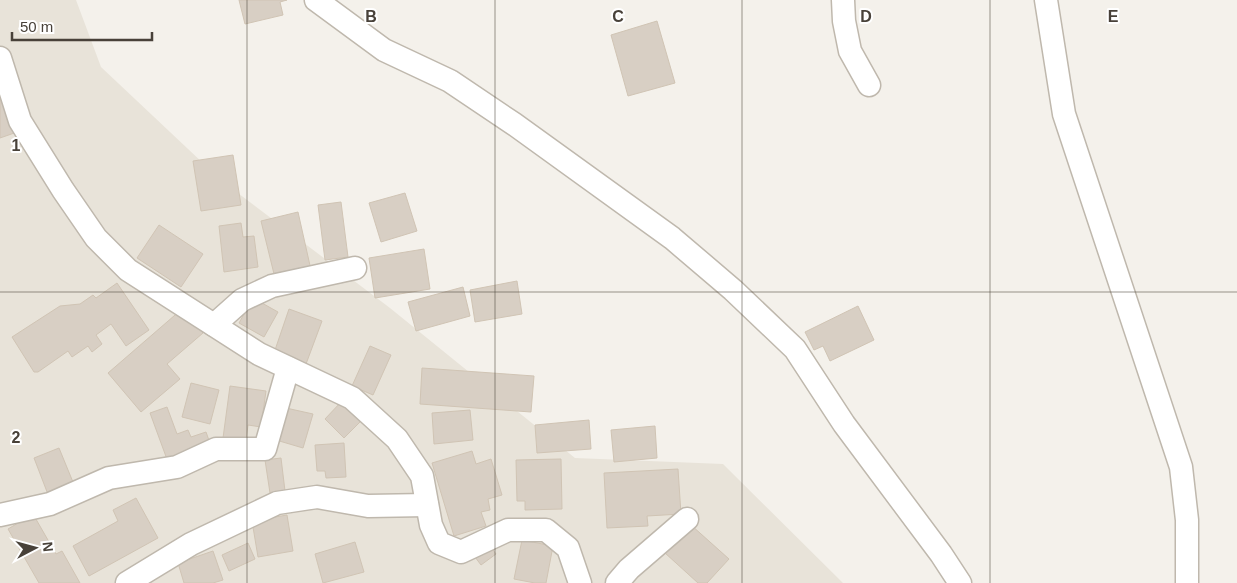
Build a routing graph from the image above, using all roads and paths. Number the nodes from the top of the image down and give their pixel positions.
1 (316, 0) edge
2 (843, 0) edge
3 (1046, 0) edge
4 (0, 58) edge
5 (869, 85) dead end
6 (356, 268) dead end
7 (214, 325) junction
8 (288, 368) junction
9 (427, 505) junction
10 (0, 516) edge
11 (687, 519) dead end
12 (127, 583) edge
13 (580, 583) edge
14 (617, 583) edge
15 (960, 583) edge
16 (1187, 583) edge

1 - 15 street
2 - 5 street
3 - 16 street
4 - 7 street
6 - 7 street
7 - 8 street
8 - 9 street
8 - 10 street
9 - 12 street
9 - 13 street
11 - 14 street

